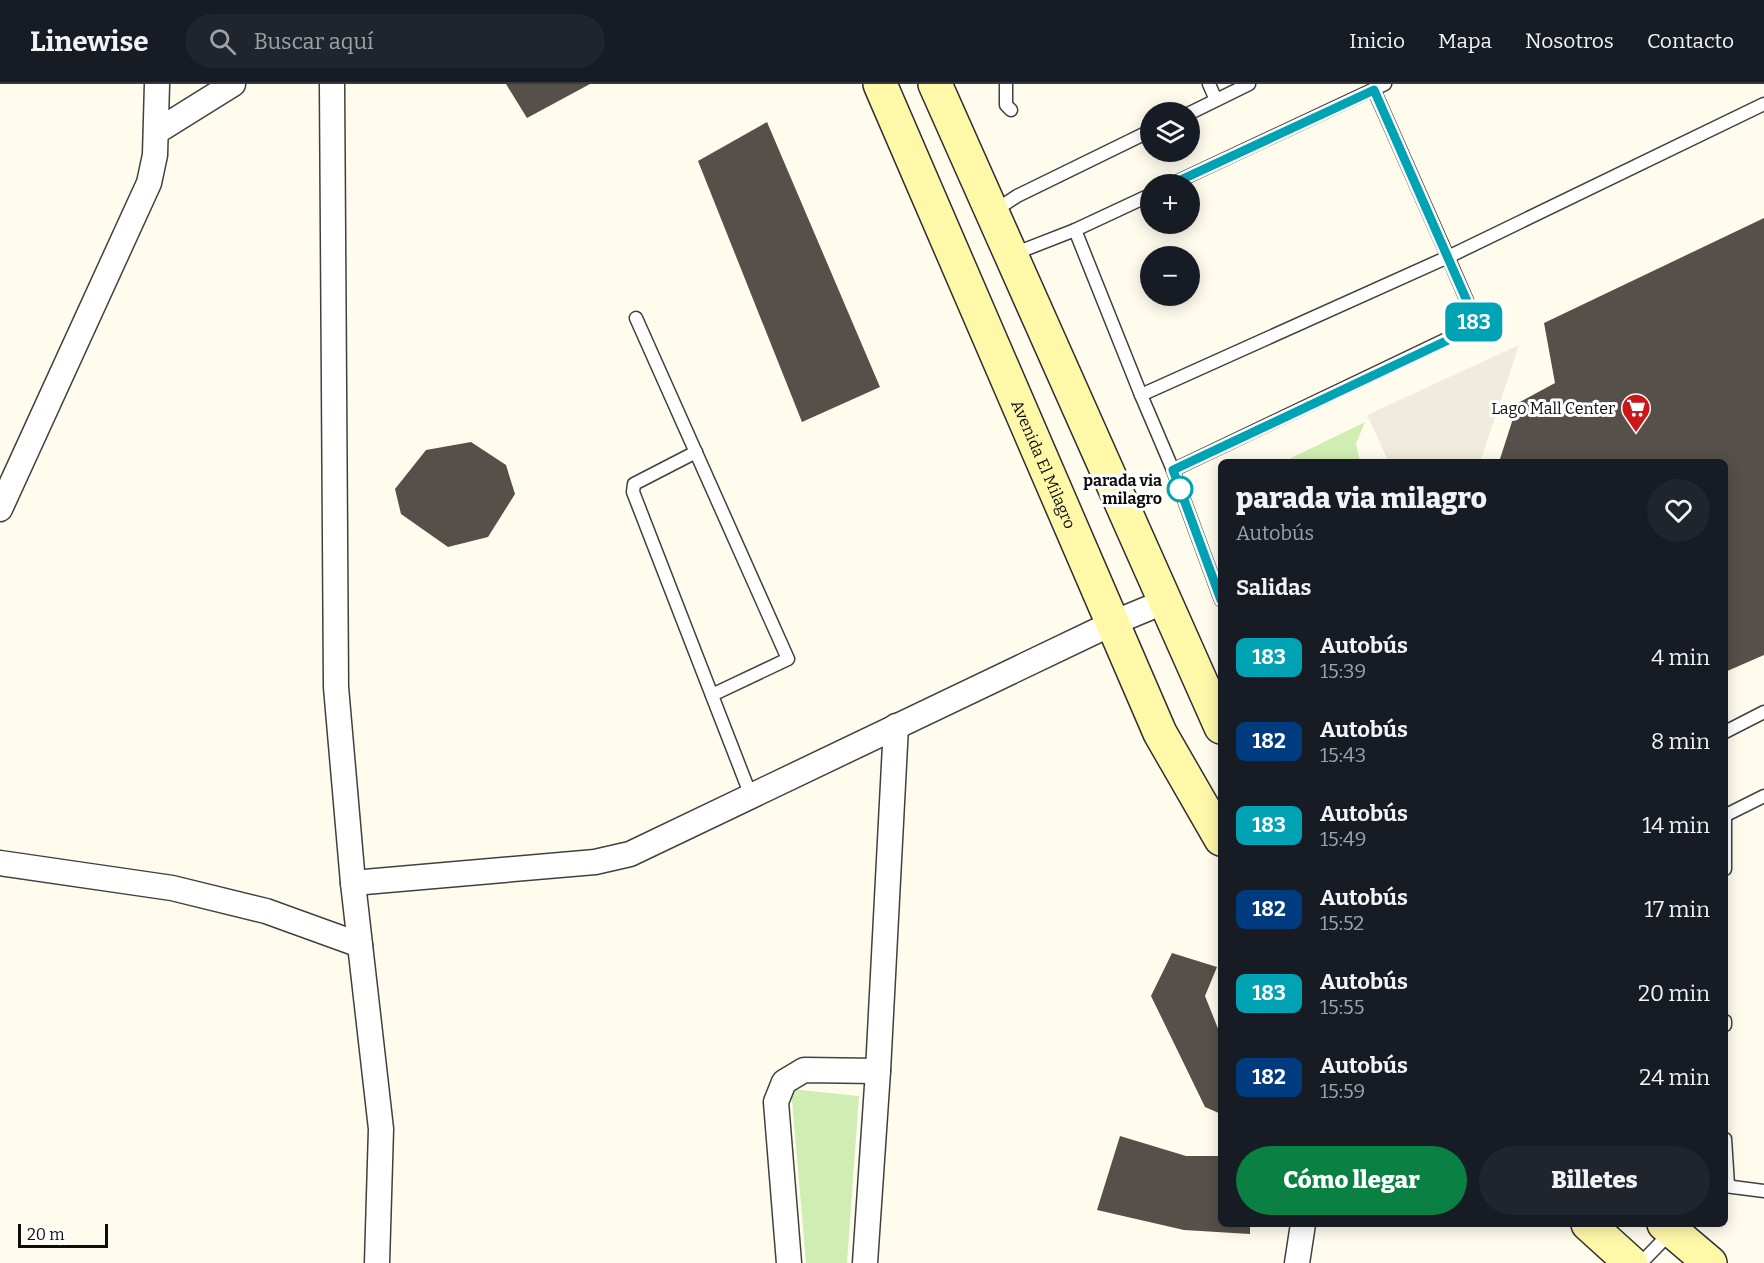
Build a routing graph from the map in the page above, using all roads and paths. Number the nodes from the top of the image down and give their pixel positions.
1 (157, 84) edge
2 (233, 84) edge
3 (332, 84) edge
4 (880, 84) edge
5 (935, 84) edge
6 (1006, 84) edge
7 (1209, 84) edge
8 (1249, 84) edge
9 (1380, 87) edge
10 (1216, 100) junction
11 (1764, 105) edge
12 (1200, 107) edge
13 (1011, 110) dead end
14 (156, 132) junction
15 (1140, 136) edge
16 (1193, 174) edge
17 (1140, 200) edge
18 (992, 213) junction
19 (1075, 230) junction
20 (1011, 255) junction
21 (1448, 257) junction
22 (636, 318) dead end
23 (1140, 395) junction
24 (696, 452) junction
25 (1173, 470) junction
26 (0, 509) edge
27 (1218, 592) edge
28 (1166, 601) junction
29 (1113, 623) junction
30 (712, 695) junction
31 (1764, 712) edge
32 (1218, 720) edge
33 (896, 726) junction
34 (1728, 730) edge
35 (751, 796) junction
36 (1764, 796) edge
37 (1728, 813) edge
38 (1218, 834) edge
39 (0, 863) edge
40 (353, 883) junction
41 (360, 945) junction
42 (878, 1071) junction
43 (1728, 1186) edge
44 (1764, 1191) edge
45 (1303, 1227) edge
46 (1591, 1227) edge
47 (1671, 1227) edge
48 (1673, 1227) edge
49 (377, 1263) edge
50 (789, 1263) edge
51 (865, 1263) edge
52 (1297, 1263) edge
53 (1631, 1263) edge
54 (1641, 1263) edge
55 (1710, 1263) edge

1 - 14 street
2 - 14 street
3 - 40 street
4 - 29 main road, Avenida El Milagro
5 - 18 main road
6 - 13 lane
7 - 10 lane
8 - 10 lane
9 - 16 lane
9 - 21 lane
10 - 12 lane
11 - 21 lane
14 - 26 street
15 - 18 lane
17 - 19 lane
18 - 20 main road
19 - 20 lane
19 - 23 lane
20 - 28 main road
21 - 23 lane
21 - 25 lane
22 - 24 lane
23 - 25 lane
24 - 30 lane
24 - 30 lane
25 - 27 lane
28 - 29 street
28 - 32 main road
29 - 33 street
29 - 38 main road, Avenida El Milagro
30 - 35 lane
31 - 34 lane
33 - 35 street
33 - 42 street
35 - 40 street
36 - 37 lane
39 - 41 street
40 - 41 street
41 - 49 street
42 - 50 street
42 - 51 street
43 - 44 lane
45 - 52 street
46 - 53 main road
47 - 54 lane
48 - 55 main road

